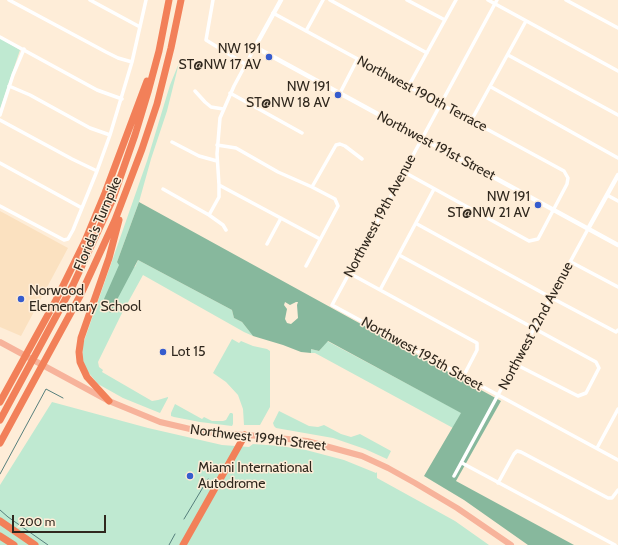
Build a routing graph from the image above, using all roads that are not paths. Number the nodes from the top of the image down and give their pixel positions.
1 (9, 0) edge
2 (90, 0) edge
3 (146, 0) edge
4 (169, 0) edge
5 (181, 0) edge
6 (213, 0) edge
7 (280, 0) edge
8 (323, 0) edge
9 (330, 0) edge
10 (407, 0) edge
11 (456, 0) edge
12 (488, 0) edge
13 (566, 0) edge
14 (496, 2) edge
15 (273, 13) junction
16 (445, 20) junction
17 (526, 21) junction
18 (140, 27) junction
19 (618, 28) edge
20 (306, 31) junction
21 (0, 37) edge
22 (255, 47) junction
23 (24, 49) junction
24 (159, 51) junction
25 (427, 53) junction
26 (508, 55) junction
27 (357, 60) junction
28 (132, 62) junction
29 (245, 64) junction
30 (618, 71) edge
31 (9, 86) junction
32 (408, 87) junction
33 (491, 87) junction
34 (195, 91) dead end
35 (230, 93) junction
36 (340, 93) junction
37 (122, 99) junction
38 (440, 104) junction
39 (223, 109) junction
40 (0, 115) edge
41 (618, 115) edge
42 (0, 120) edge
43 (471, 121) junction
44 (302, 133) dead end
45 (110, 135) junction
46 (422, 138) junction
47 (172, 142) dead end
48 (217, 145) junction
49 (617, 156) edge
50 (362, 159) dead end
51 (217, 161) junction
52 (0, 163) edge
53 (98, 171) junction
54 (404, 172) junction
55 (618, 175) edge
56 (219, 185) junction
57 (312, 187) junction
58 (163, 189) dead end
59 (434, 189) junction
60 (607, 195) junction
61 (125, 196) junction
62 (618, 201) edge
63 (0, 206) edge
64 (82, 208) junction
65 (553, 209) junction
66 (209, 215) junction
67 (281, 218) junction
68 (417, 224) junction
69 (588, 229) junction
70 (226, 230) dead end
71 (320, 239) junction
72 (267, 244) dead end
73 (618, 245) edge
74 (398, 255) junction
75 (571, 262) junction
76 (306, 266) dead end
77 (349, 273) junction
78 (618, 287) edge
79 (380, 290) junction
80 (550, 297) junction
81 (332, 305) joint
82 (534, 328) junction
83 (617, 331) edge
84 (0, 342) edge
85 (515, 364) junction
86 (463, 377) junction
87 (498, 396) junction
88 (109, 401) junction
89 (0, 402) edge
90 (618, 409) edge
91 (0, 420) edge
92 (245, 435) junction
93 (0, 443) edge
94 (597, 448) junction
95 (618, 460) edge
96 (462, 463) junction
97 (454, 476) dead end
98 (498, 483) junction
99 (618, 490) edge
100 (0, 521) edge
101 (0, 536) edge
102 (14, 545) edge
103 (35, 545) edge
104 (183, 545) edge
105 (511, 545) edge
106 (615, 545) edge

1 - 28 street
2 - 18 street
3 - 18 street
4 - 24 highway, Florida's Turnpike
5 - 61 highway, Florida's Turnpike
6 - 29 street
7 - 15 street
8 - 20 street
9 - 25 street
10 - 16 street
11 - 16 street
12 - 14 street
13 - 19 street
14 - 17 street
14 - 38 street, Northwest 19th Avenue
15 - 20 street, Northwest 190th Terrace
15 - 22 street
16 - 25 street
17 - 26 street
17 - 30 street
18 - 28 street
20 - 27 street, Northwest 190th Terrace
21 - 23 street
22 - 29 street
22 - 36 street, Northwest 191st Street
23 - 31 street
23 - 37 street
24 - 89 highway
24 - 91 highway, Florida's Turnpike
25 - 32 street
26 - 33 street
26 - 41 street
27 - 32 street, Northwest 190th Terrace
27 - 36 street
28 - 37 street
29 - 35 street
31 - 40 street
31 - 45 street
32 - 38 street, Northwest 190th Terrace
33 - 43 street
33 - 49 street
34 - 39 street
35 - 39 street
35 - 44 street
36 - 46 street, Northwest 191st Street
37 - 45 street
38 - 43 street, Northwest 190th Terrace
38 - 46 street, Northwest 19th Avenue
39 - 48 street
42 - 53 street
43 - 65 street, Northwest 190th Terrace
45 - 53 street
46 - 54 street, Northwest 19th Avenue
46 - 65 street, Northwest 191st Street
47 - 51 street
48 - 51 street
48 - 57 street
50 - 57 street
51 - 56 street
52 - 64 street
53 - 64 street
54 - 59 street
54 - 77 street, Northwest 19th Avenue
55 - 60 street, Northwest 22nd Avenue
56 - 66 street
56 - 67 street
57 - 71 street
58 - 66 street
59 - 65 street
59 - 68 street
60 - 62 street
60 - 69 street, Northwest 22nd Avenue
61 - 88 highway
61 - 93 highway, Florida's Turnpike
63 - 64 street
65 - 69 street, Northwest 191st Street
66 - 70 street
67 - 71 street
67 - 72 street
68 - 74 street
68 - 80 street
69 - 73 street, Northwest 191st Street
69 - 75 street, Northwest 22nd Avenue
71 - 76 street
74 - 79 street
74 - 82 street
75 - 78 street
75 - 80 street, Northwest 22nd Avenue
77 - 79 street
77 - 81 street, Northwest 19th Avenue
79 - 86 street
80 - 82 street, Northwest 22nd Avenue
80 - 83 street
81 - 86 street, Northwest 195th Street
82 - 85 street, Northwest 22nd Avenue
82 - 85 street
84 - 88 main road, Northwest 199th Street
85 - 87 street, Northwest 22nd Avenue
86 - 87 street, Northwest 195th Street
87 - 94 street, Northwest 195th Street
87 - 96 street, Northwest 22nd Avenue
88 - 92 main road, Northwest 199th Street
90 - 94 street
92 - 104 highway
92 - 105 main road, Northwest 199th Street
94 - 95 street, Northwest 195th Street
96 - 97 street, Northwest 22nd Avenue
96 - 98 street
98 - 99 street
98 - 106 street
100 - 103 highway
101 - 102 highway

